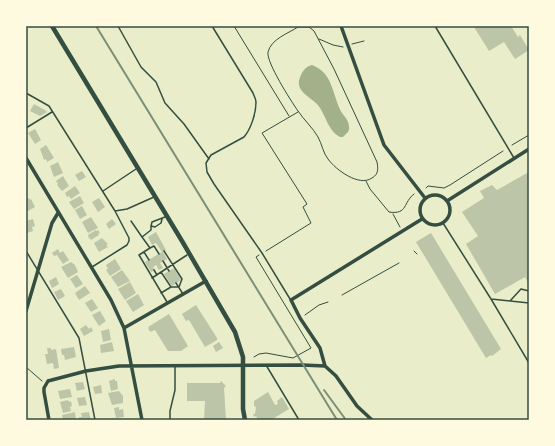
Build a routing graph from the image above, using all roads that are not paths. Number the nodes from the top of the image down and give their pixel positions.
1 (52, 26) edge
2 (118, 26) edge
3 (212, 26) edge
4 (341, 26) edge
5 (435, 26) edge
6 (26, 93) edge
7 (52, 112) junction
8 (26, 128) edge
9 (529, 149) edge
10 (26, 158) edge
11 (514, 158) junction
12 (209, 159) junction
13 (138, 168) junction
14 (103, 192) junction
15 (155, 196) junction
16 (425, 198) junction
17 (447, 201) junction
18 (115, 211) junction
19 (58, 213) junction
20 (167, 216) junction
21 (162, 219) junction
22 (422, 219) junction
23 (131, 221) dead end
24 (443, 223) junction
25 (151, 226) junction
26 (151, 230) junction
27 (153, 234) dead end
28 (142, 237) junction
29 (150, 248) junction
30 (26, 250) edge
31 (164, 251) dead end
32 (144, 252) junction
33 (189, 253) junction
34 (159, 254) dead end
35 (148, 260) dead end
36 (163, 261) dead end
37 (173, 264) junction
38 (92, 268) junction
39 (167, 268) junction
40 (38, 270) junction
41 (154, 270) dead end
42 (169, 271) dead end
43 (161, 272) junction
44 (157, 275) junction
45 (152, 278) junction
46 (206, 280) junction
47 (176, 283) dead end
48 (171, 287) junction
49 (179, 287) junction
50 (529, 291) edge
51 (162, 293) junction
52 (183, 294) junction
53 (491, 299) junction
54 (291, 300) junction
55 (509, 301) junction
56 (167, 303) junction
57 (529, 303) edge
58 (26, 311) edge
59 (124, 328) junction
60 (529, 363) edge
61 (266, 365) junction
62 (131, 366) junction
63 (175, 366) junction
64 (244, 366) junction
65 (325, 366) junction
66 (86, 371) junction
67 (49, 420) edge
68 (96, 420) edge
69 (142, 420) edge
70 (170, 420) edge
71 (245, 420) edge
72 (299, 420) edge
73 (372, 420) edge

1 - 13 street
2 - 12 lane
3 - 12 lane
4 - 16 street
5 - 11 lane
6 - 7 lane
7 - 8 lane
7 - 14 lane
9 - 11 street
10 - 19 street
11 - 17 street
12 - 54 lane
13 - 14 lane
13 - 15 street
14 - 18 lane
15 - 18 lane
15 - 20 street
16 - 17 street
16 - 22 street
17 - 24 street
18 - 38 lane
19 - 38 street
19 - 40 street
20 - 21 lane
20 - 33 street
21 - 25 lane
21 - 25 lane
22 - 24 street
22 - 54 street
23 - 28 lane
24 - 53 lane
25 - 26 lane
26 - 27 lane
26 - 28 lane
28 - 29 lane
29 - 32 lane
29 - 34 lane
30 - 40 lane
31 - 37 lane
32 - 35 lane
32 - 45 lane
33 - 37 lane
33 - 46 street
36 - 39 lane
37 - 39 lane
37 - 49 lane
38 - 59 street
39 - 42 lane
39 - 43 lane
40 - 58 street
40 - 66 lane
41 - 44 lane
43 - 44 lane
43 - 48 lane
44 - 45 lane
45 - 51 lane
46 - 52 street
46 - 64 street
47 - 49 lane
48 - 49 lane
48 - 51 lane
49 - 52 lane
50 - 55 lane
51 - 56 lane
52 - 56 street
53 - 55 lane
53 - 60 lane
54 - 65 street
55 - 57 lane
56 - 59 street
59 - 62 street
61 - 64 street
61 - 65 street
61 - 72 lane
62 - 63 street
62 - 66 street
62 - 69 street
63 - 64 street
63 - 70 lane
64 - 71 street
65 - 73 street
66 - 67 street
66 - 68 lane

